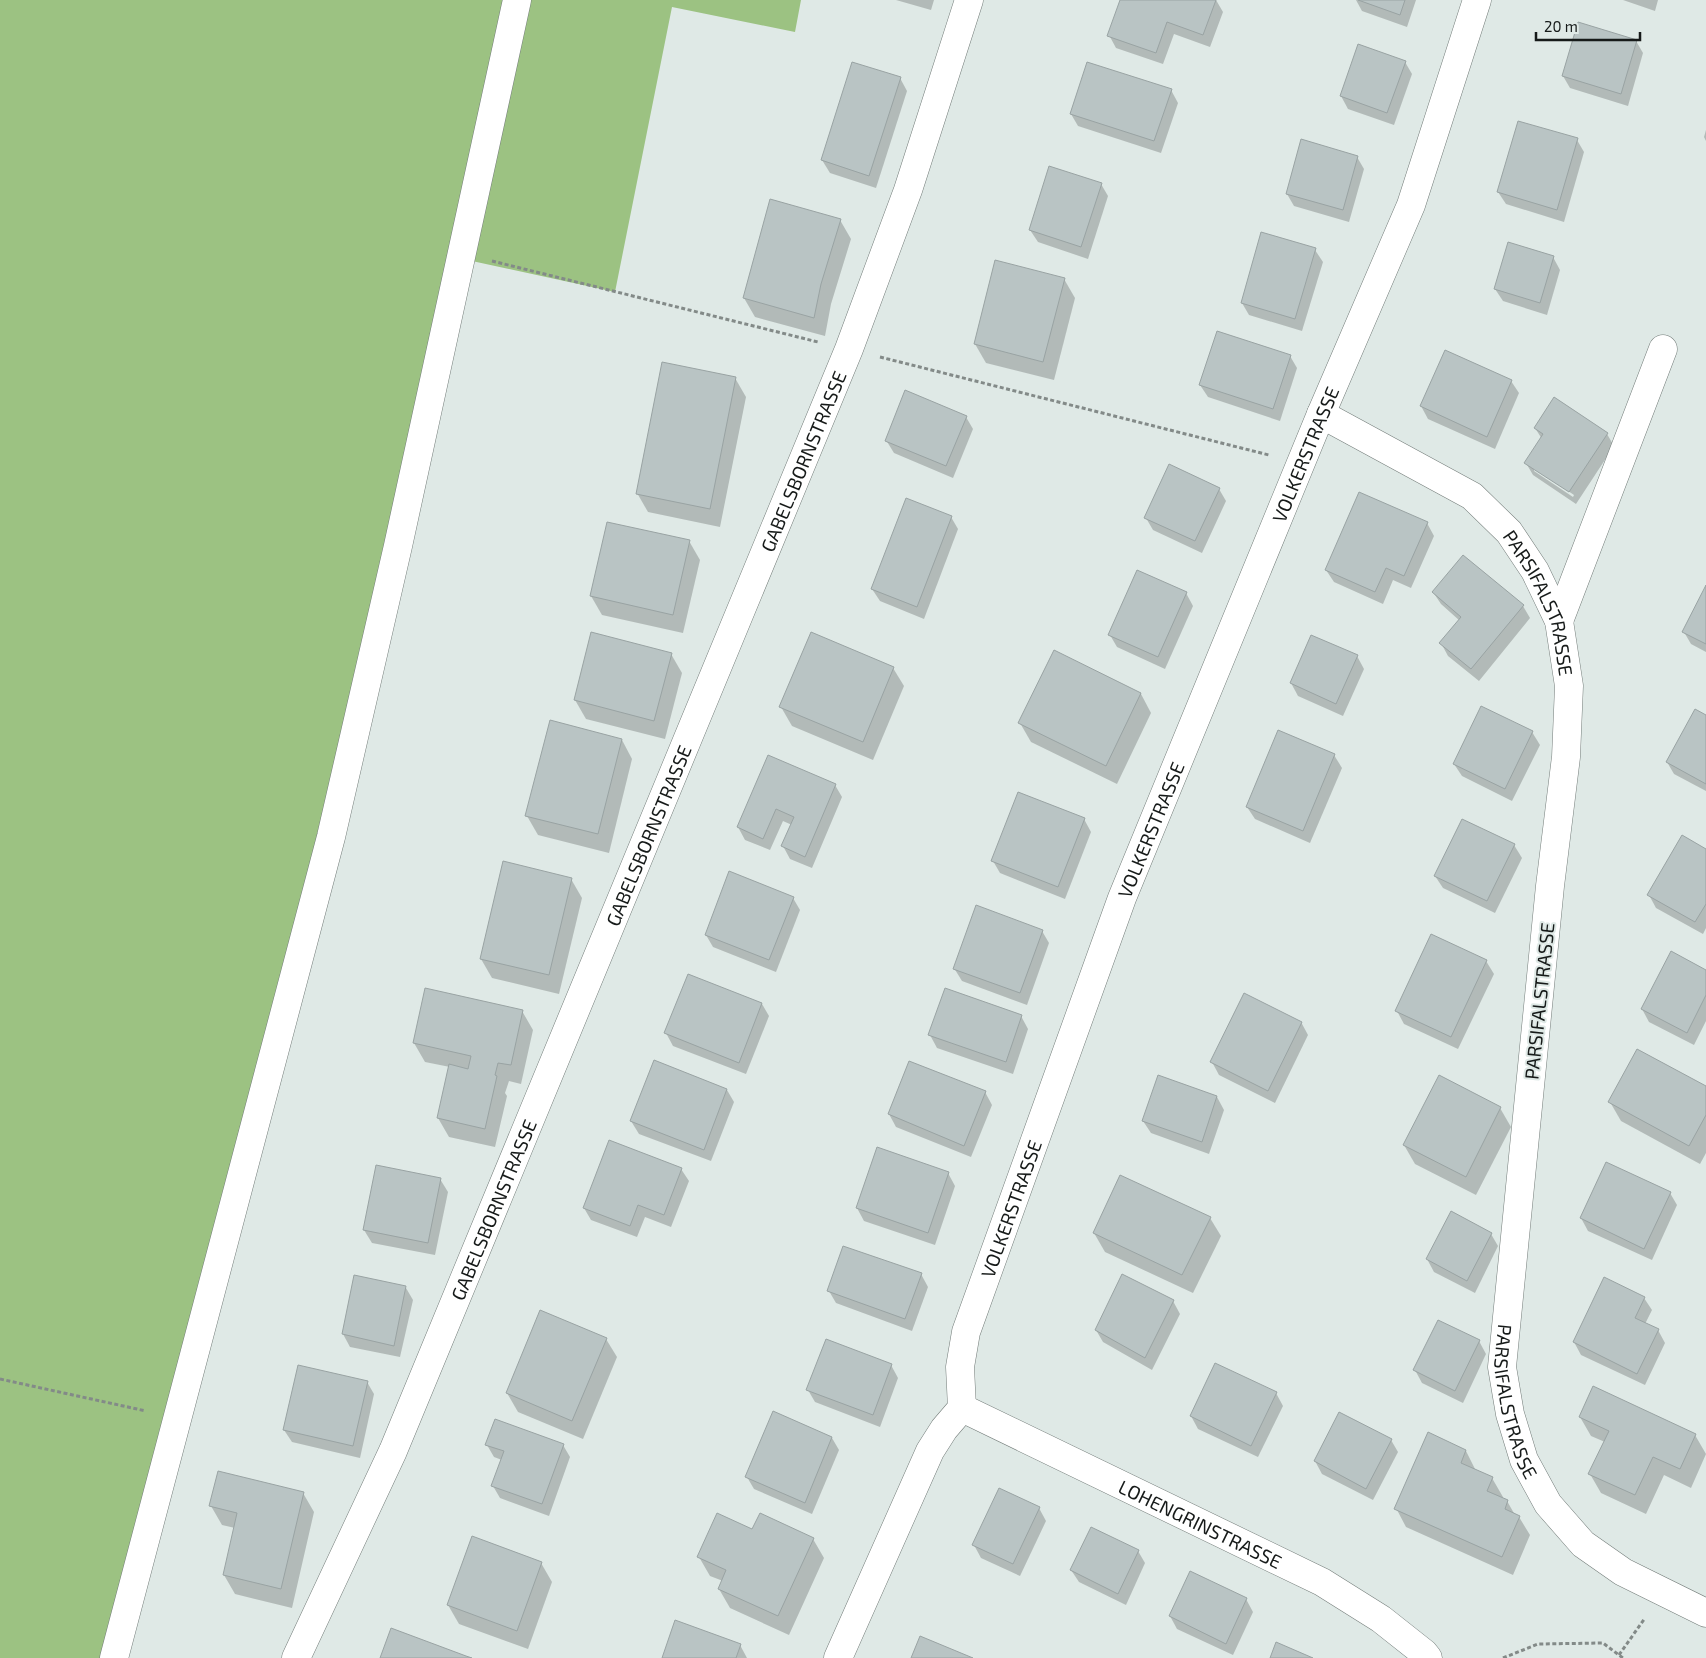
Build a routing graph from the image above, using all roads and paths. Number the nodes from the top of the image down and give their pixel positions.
1 (517, 0) edge
2 (969, 0) edge
3 (1477, 0) edge
4 (1663, 349) dead end
5 (1320, 414) junction
6 (1559, 621) junction
7 (0, 1379) edge
8 (962, 1408) junction
9 (177, 1418) junction
10 (1662, 1592) junction
11 (1706, 1613) edge
12 (1621, 1657) edge
13 (114, 1658) edge
14 (296, 1658) edge
15 (838, 1658) edge
16 (1428, 1658) edge
17 (1503, 1658) edge

1 - 9 street
2 - 14 street, GABELSBORNSTRASSE
3 - 5 street, VOLKERSTRASSE
4 - 6 street
5 - 6 street, PARSIFALSTRASSE
5 - 8 street, VOLKERSTRASSE
6 - 10 street, PARSIFALSTRASSE
7 - 9 path
8 - 15 street
8 - 16 street, LOHENGRINSTRASSE
9 - 13 street
10 - 11 street, PARSIFALSTRASSE
10 - 12 path
12 - 17 path

